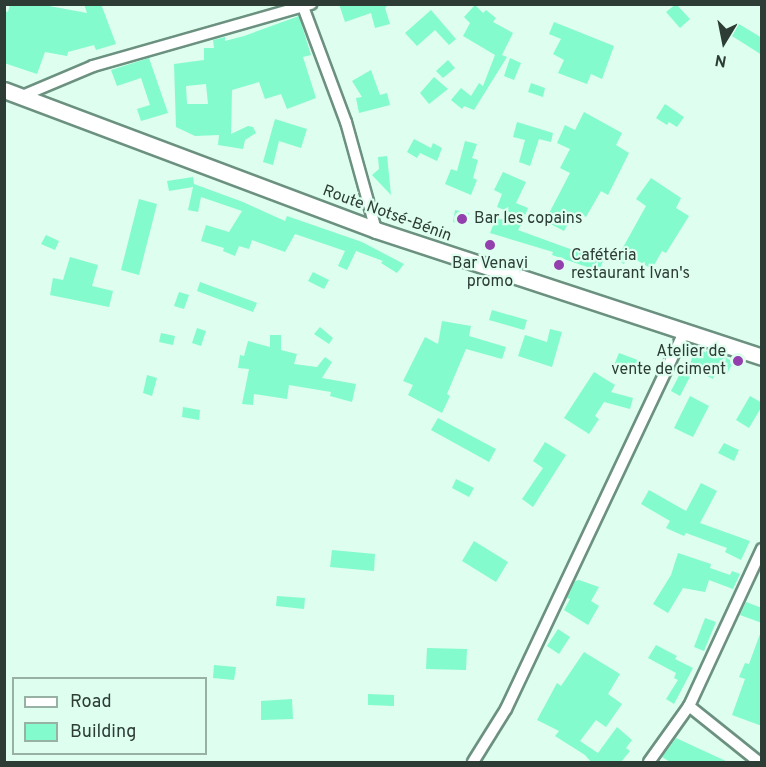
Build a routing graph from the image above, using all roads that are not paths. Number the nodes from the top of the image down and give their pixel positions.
1 (305, 5) edge
2 (4, 90) edge
3 (22, 96) junction
4 (376, 230) junction
5 (684, 332) junction
6 (762, 357) edge
7 (762, 549) edge
8 (689, 706) junction
9 (473, 762) edge
10 (649, 762) edge
11 (759, 762) edge

1 - 3 street
1 - 4 street
2 - 3 main road, Route Notsé-Bénin
3 - 4 main road, Route Notsé-Bénin
4 - 5 main road, Route Notsé-Bénin
5 - 6 main road, Route Notsé-Bénin
5 - 9 street
7 - 8 street
8 - 10 street
8 - 11 street

